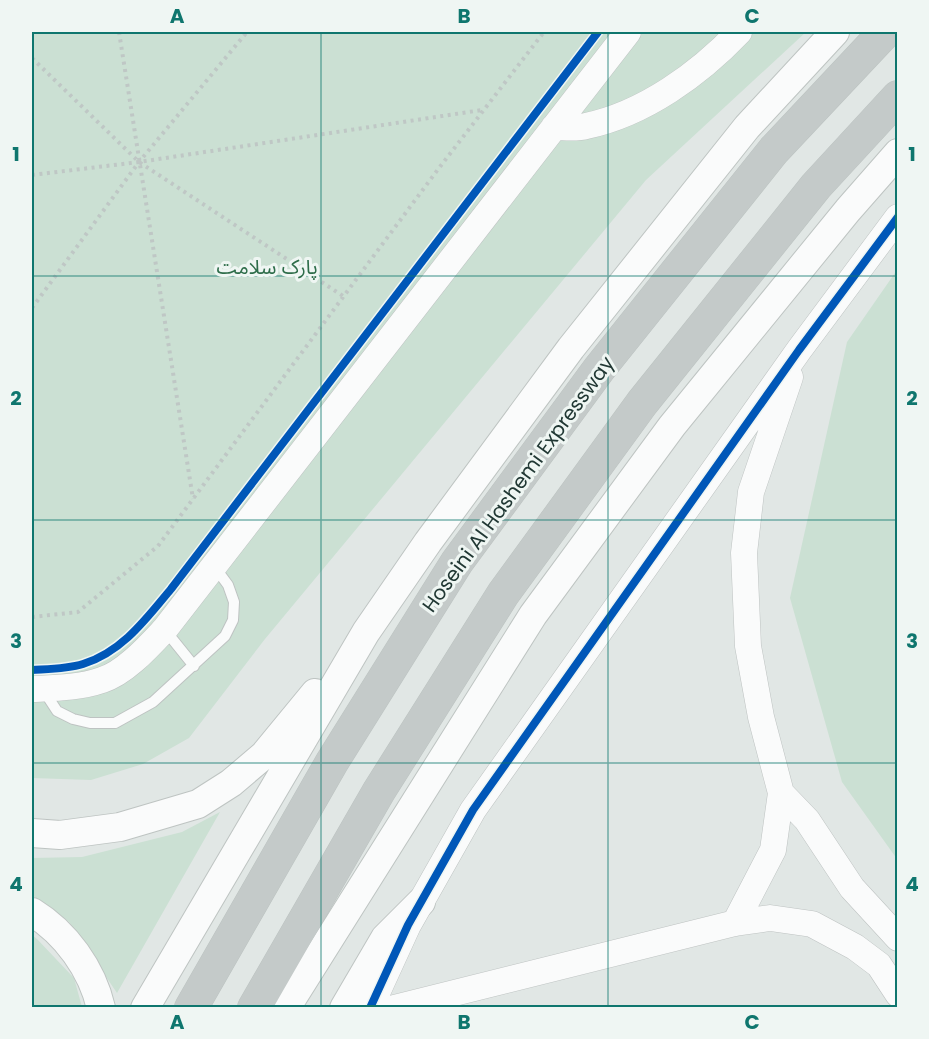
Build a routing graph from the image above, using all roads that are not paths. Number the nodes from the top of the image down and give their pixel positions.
1 (628, 32) edge
2 (739, 32) edge
3 (834, 32) edge
4 (885, 32) edge
5 (897, 97) edge
6 (554, 127) junction
7 (897, 153) edge
8 (897, 217) edge
9 (799, 350) junction
10 (214, 566) junction
11 (165, 629) junction
12 (366, 632) junction
13 (194, 666) junction
14 (37, 689) edge
15 (781, 793) junction
16 (32, 833) edge
17 (421, 903) junction
18 (32, 912) edge
19 (735, 923) junction
20 (897, 939) edge
21 (879, 965) junction
22 (897, 994) edge
23 (101, 1008) edge
24 (145, 1008) edge
25 (190, 1008) edge
26 (254, 1008) edge
27 (286, 1008) edge
28 (344, 1008) edge
29 (370, 1008) edge
30 (394, 1008) edge

1 - 6 street
2 - 6 street
3 - 12 main road
4 - 25 highway, Hoseini Al Hashemi Expressway
5 - 26 highway
6 - 10 street
7 - 27 main road
8 - 9 street
9 - 15 street
9 - 17 street
10 - 11 street
10 - 13 lane
11 - 13 lane
11 - 14 street
12 - 16 main road
12 - 24 main road
13 - 14 lane
15 - 19 street
15 - 20 street
17 - 28 main road
17 - 29 street
18 - 23 main road
19 - 21 street
19 - 30 street
20 - 21 street
21 - 22 street

